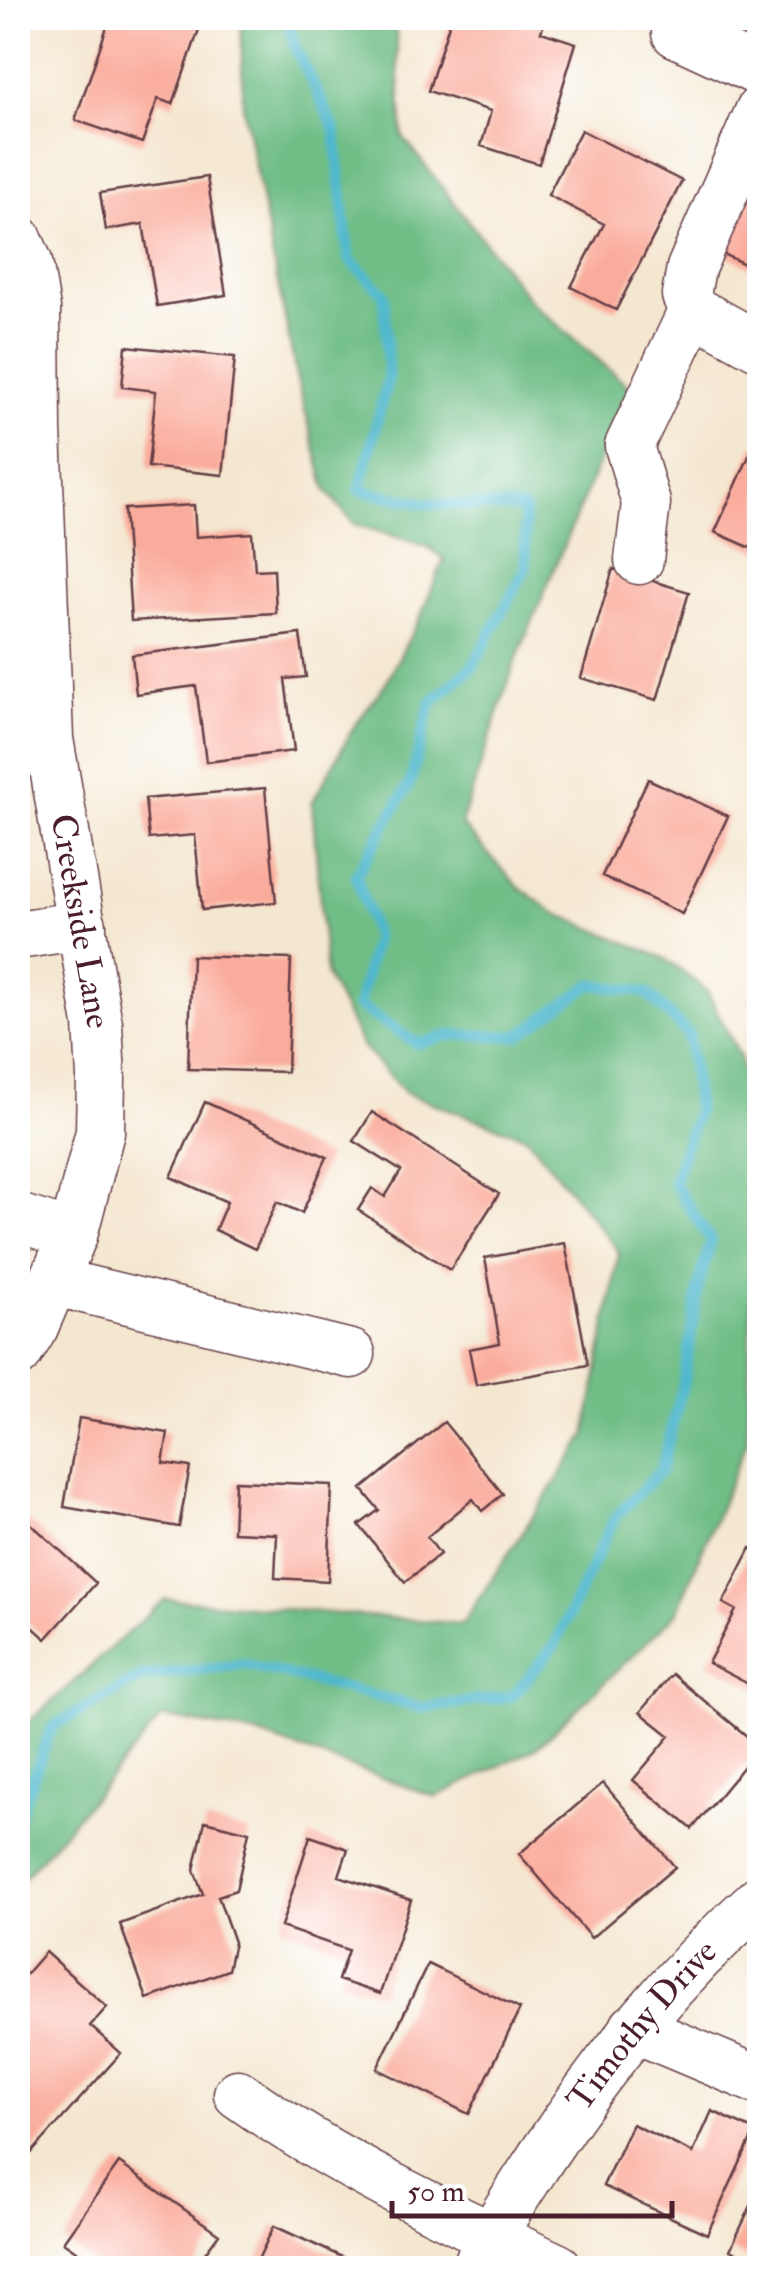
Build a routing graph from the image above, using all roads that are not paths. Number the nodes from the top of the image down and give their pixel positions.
1 (676, 33) dead end
2 (758, 76) edge
3 (18, 239) edge
4 (693, 310) junction
5 (760, 347) edge
6 (27, 430) edge
7 (639, 560) dead end
8 (31, 680) edge
9 (82, 925) junction
10 (18, 934) edge
11 (18, 1218) edge
12 (73, 1236) junction
13 (55, 1282) junction
14 (18, 1353) edge
15 (352, 1354) dead end
16 (760, 1899) edge
17 (634, 2028) junction
18 (760, 2081) edge
19 (238, 2094) dead end
20 (483, 2252) edge
21 (558, 2268) edge

1 - 2 street
2 - 4 street
3 - 6 street, Creekside Lane
4 - 5 street
4 - 7 street
6 - 8 street, Creekside Lane
8 - 9 street, Creekside Lane
9 - 10 street
9 - 12 street, Creekside Lane
11 - 12 street
12 - 13 street, Creekside Lane
13 - 14 street, Creekside Lane
13 - 15 street
16 - 17 street, Timothy Drive
17 - 18 street
17 - 20 street, Timothy Drive
19 - 20 street
20 - 21 street

